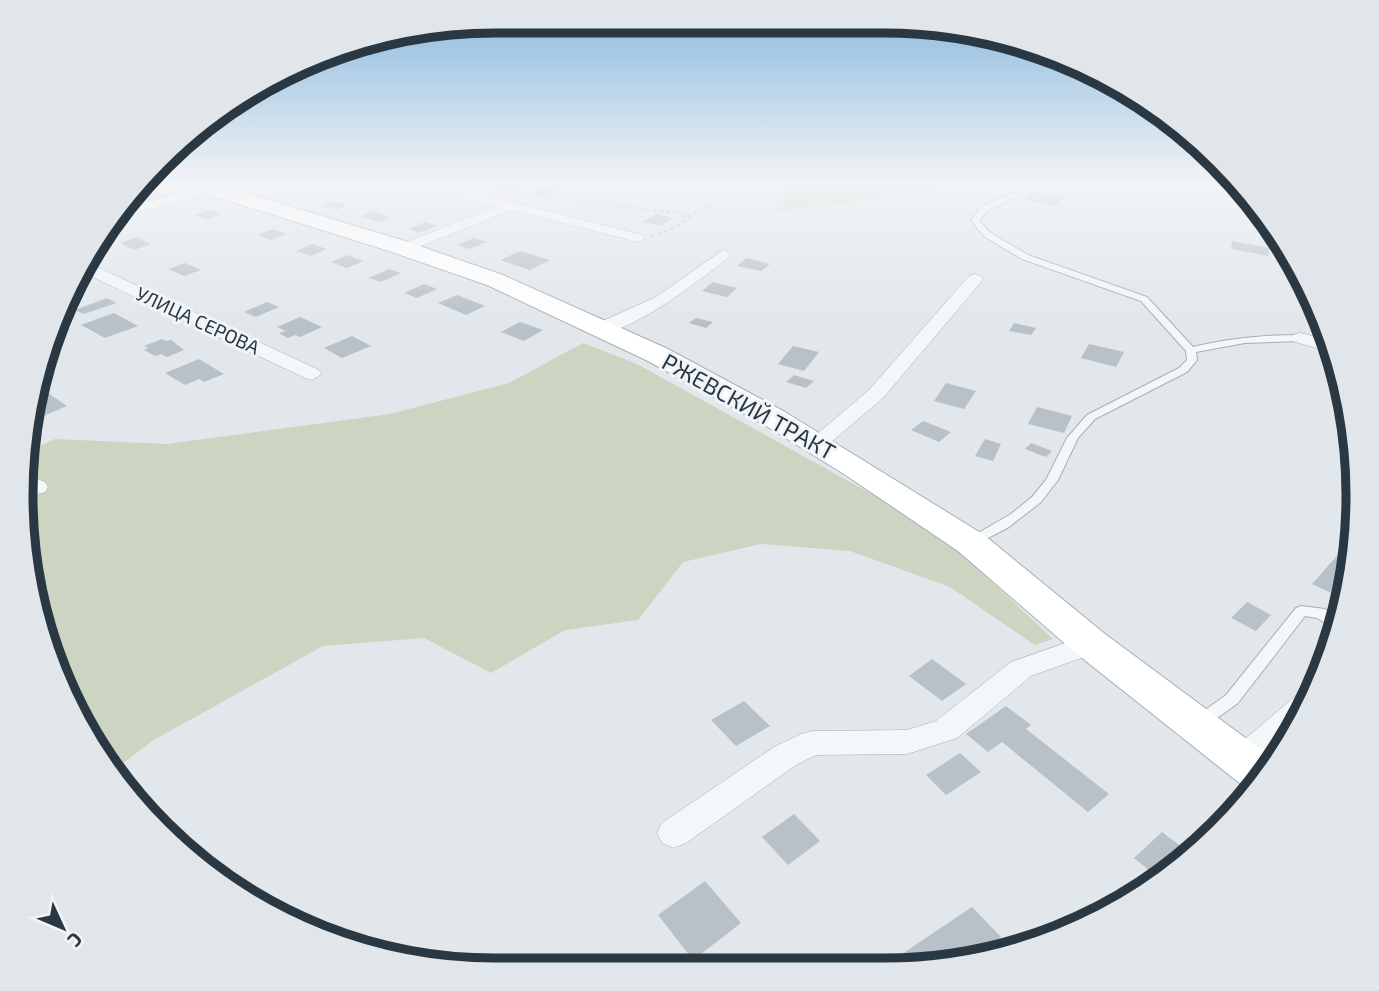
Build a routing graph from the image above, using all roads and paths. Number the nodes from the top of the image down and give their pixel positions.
1 (336, 227) edge
2 (463, 227) edge
3 (593, 227) edge
4 (673, 227) edge
5 (981, 227) edge
6 (638, 239) joint
7 (404, 248) junction
8 (723, 255) dead end
9 (92, 270) edge
10 (975, 279) dead end
11 (602, 328) junction
12 (1301, 338) joint
13 (1320, 344) edge
14 (1191, 350) junction
15 (312, 374) dead end
16 (817, 444) junction
17 (971, 544) junction
18 (1329, 619) edge
19 (1091, 644) junction
20 (1196, 725) junction
21 (1273, 744) edge
22 (1253, 768) edge
23 (674, 833) dead end

1 - 7 main road, РЖЕВСКИЙ ТРАКТ
2 - 7 street
3 - 6 street
4 - 6 path
5 - 14 lane
7 - 11 main road, РЖЕВСКИЙ ТРАКТ
8 - 11 street
9 - 15 street, УЛИЦА СЕРОВА
10 - 16 street
11 - 16 main road, РЖЕВСКИЙ ТРАКТ
12 - 13 street
12 - 14 lane
14 - 17 lane
16 - 17 main road, РЖЕВСКИЙ ТРАКТ
17 - 19 main road, РЖЕВСКИЙ ТРАКТ
18 - 20 lane
19 - 20 main road, РЖЕВСКИЙ ТРАКТ
19 - 23 street
20 - 22 main road, РЖЕВСКИЙ ТРАКТ
21 - 22 street, РЖЕВСКИЙ ТРАКТ

